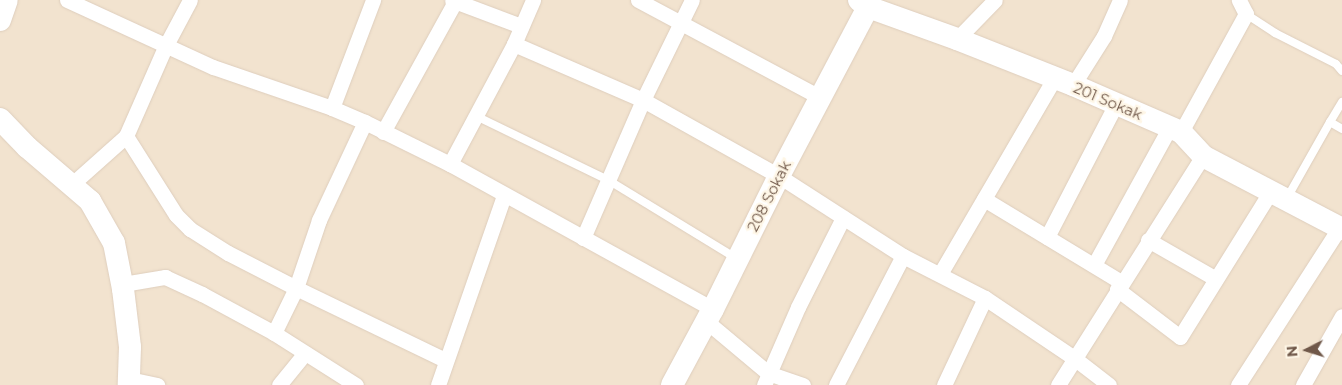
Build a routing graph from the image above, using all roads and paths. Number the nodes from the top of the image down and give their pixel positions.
1 (67, 0) edge
2 (190, 0) edge
3 (373, 0) edge
4 (454, 0) edge
5 (532, 0) edge
6 (638, 0) edge
7 (692, 0) edge
8 (995, 0) edge
9 (1120, 0) edge
10 (1239, 0) edge
11 (876, 5) edge
12 (1246, 14) junction
13 (680, 22) junction
14 (521, 26) junction
15 (957, 39) junction
16 (514, 44) junction
17 (165, 47) junction
18 (1342, 71) edge
19 (1063, 82) junction
20 (820, 97) junction
21 (643, 100) junction
22 (1342, 102) edge
23 (1116, 104) junction
24 (332, 108) junction
25 (476, 116) junction
26 (0, 119) edge
27 (365, 122) junction
28 (1330, 122) junction
29 (1342, 129) edge
30 (1175, 130) junction
31 (382, 132) junction
32 (126, 136) junction
33 (1203, 156) junction
34 (450, 164) junction
35 (779, 176) junction
36 (608, 180) junction
37 (71, 185) junction
38 (504, 195) junction
39 (1278, 195) junction
40 (984, 198) junction
41 (844, 218) junction
42 (1340, 229) edge
43 (1047, 237) junction
44 (583, 238) junction
45 (1148, 240) junction
46 (903, 256) junction
47 (738, 259) junction
48 (1094, 265) junction
49 (940, 274) junction
50 (1216, 279) junction
51 (122, 284) junction
52 (1119, 285) junction
53 (296, 288) junction
54 (985, 298) junction
55 (710, 315) junction
56 (1342, 316) edge
57 (274, 333) junction
58 (304, 353) junction
59 (1074, 358) junction
60 (445, 360) junction
61 (766, 379) edge
62 (129, 382) edge
63 (157, 385) edge
64 (279, 385) edge
65 (356, 385) edge
66 (438, 385) edge
67 (672, 385) edge
68 (802, 385) edge
69 (836, 385) edge
70 (944, 385) edge
71 (1058, 385) edge
72 (1109, 385) edge
73 (1238, 385) edge
74 (1303, 385) edge

1 - 17 street
2 - 17 street
3 - 24 street
4 - 14 street
4 - 31 street
5 - 14 street
6 - 13 street
7 - 13 street
8 - 15 street
9 - 19 street
10 - 12 street
11 - 15 street, 201 Sokak
11 - 20 street, 208 Sokak
12 - 18 lane
12 - 30 street
13 - 20 street
13 - 21 street
14 - 16 street
15 - 19 street, 201 Sokak
16 - 21 street
16 - 25 street
17 - 24 street
17 - 32 street
19 - 23 street, 201 Sokak
19 - 40 street
20 - 35 street, 208 Sokak
21 - 35 street
21 - 36 street
22 - 28 lane
23 - 30 street, 201 Sokak
23 - 43 street
24 - 27 street
25 - 34 street
25 - 36 lane
26 - 37 street
27 - 31 street
27 - 53 street
28 - 29 lane
28 - 39 lane
30 - 33 street, 201 Sokak
30 - 48 street
31 - 34 street
32 - 37 street
32 - 53 street
33 - 39 street, 201 Sokak
33 - 45 street
34 - 38 street
35 - 41 street
35 - 47 street, 208 Sokak
36 - 44 street
36 - 47 lane
37 - 51 street
38 - 44 street
38 - 60 street
39 - 42 street, 201 Sokak
39 - 50 street
40 - 43 street
40 - 49 street
41 - 46 street
41 - 61 street
42 - 73 street
43 - 48 street
44 - 55 street
45 - 50 street
45 - 52 street
46 - 49 street
46 - 69 street
47 - 55 street, 208 Sokak
48 - 52 street
49 - 54 street
50 - 52 street
51 - 57 street
51 - 62 street
52 - 59 street
53 - 57 street
53 - 60 street
54 - 59 street
54 - 70 street
55 - 61 street
55 - 67 street, 208 Sokak
56 - 74 street
57 - 58 street
58 - 64 street
58 - 65 street
59 - 71 street
59 - 72 street
60 - 66 street
61 - 68 street
62 - 63 street

